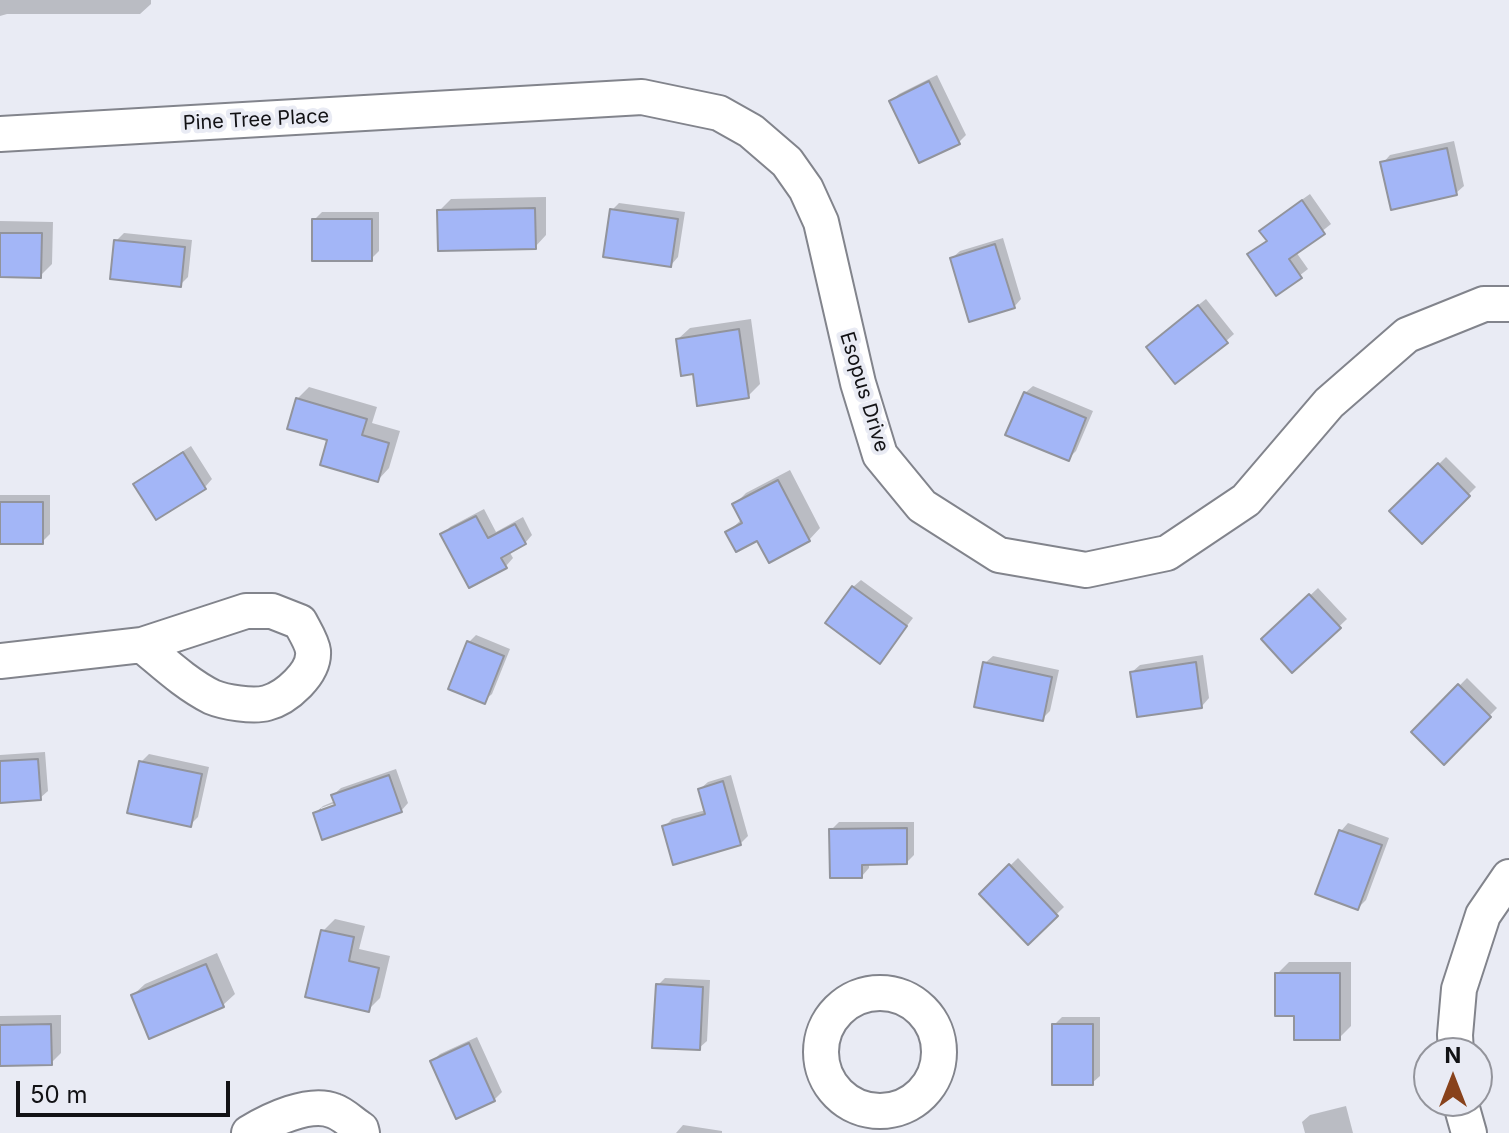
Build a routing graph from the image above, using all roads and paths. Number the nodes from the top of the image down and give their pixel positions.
1 (511, 105) joint
2 (0, 134) edge
3 (1509, 304) edge
4 (142, 645) dead end
5 (0, 661) edge
6 (1509, 877) edge
7 (1455, 1037) edge
8 (249, 1133) edge
9 (362, 1133) edge

1 - 2 street, Pine Tree Place
1 - 3 street, Esopus Drive
4 - 5 street
6 - 7 street
8 - 9 street

